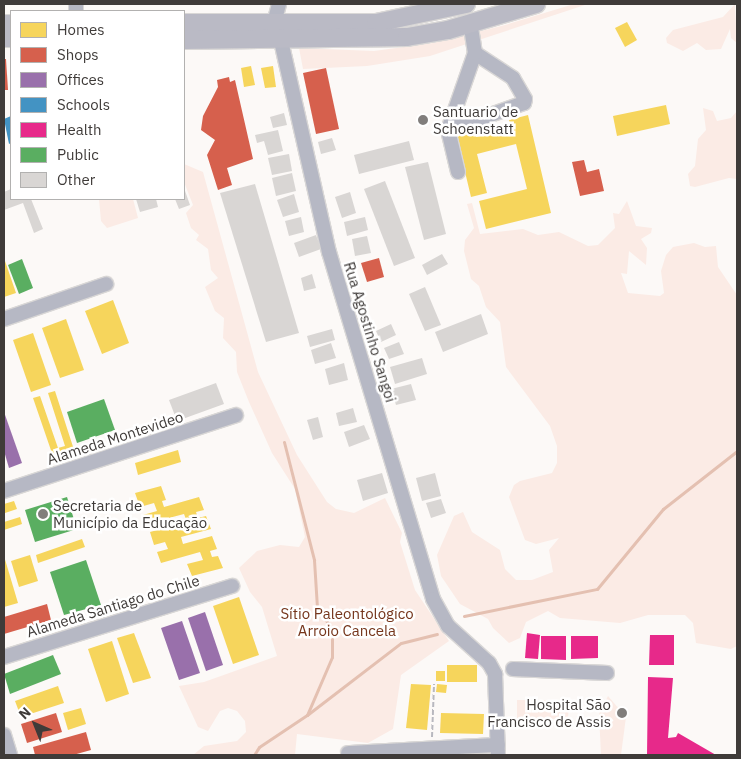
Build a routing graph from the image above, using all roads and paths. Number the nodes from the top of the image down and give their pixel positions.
1 (279, 4) edge
2 (466, 4) edge
3 (536, 4) edge
4 (185, 23) edge
5 (274, 23) junction
6 (470, 23) junction
7 (185, 40) edge
8 (281, 40) junction
9 (475, 53) junction
10 (448, 130) junction
11 (458, 172) dead end
12 (106, 284) dead end
13 (4, 319) edge
14 (236, 415) dead end
15 (4, 491) edge
16 (232, 586) dead end
17 (4, 657) edge
18 (513, 669) dead end
19 (607, 673) dead end
20 (434, 684) dead end
21 (4, 735) edge
22 (431, 748) junction
23 (498, 750) edge
24 (348, 753) dead end
25 (10, 755) edge

1 - 5 street
2 - 5 main road
3 - 6 main road
4 - 5 main road
6 - 8 main road
6 - 9 street
7 - 8 main road
8 - 23 street, Rua Agostinho Sangoi
9 - 10 street
9 - 10 street
10 - 11 street
12 - 13 street
14 - 15 street, Alameda Montevideo
16 - 17 street, Alameda Santiago do Chile
18 - 19 street
20 - 22 path
21 - 25 street
22 - 23 street
22 - 24 street

